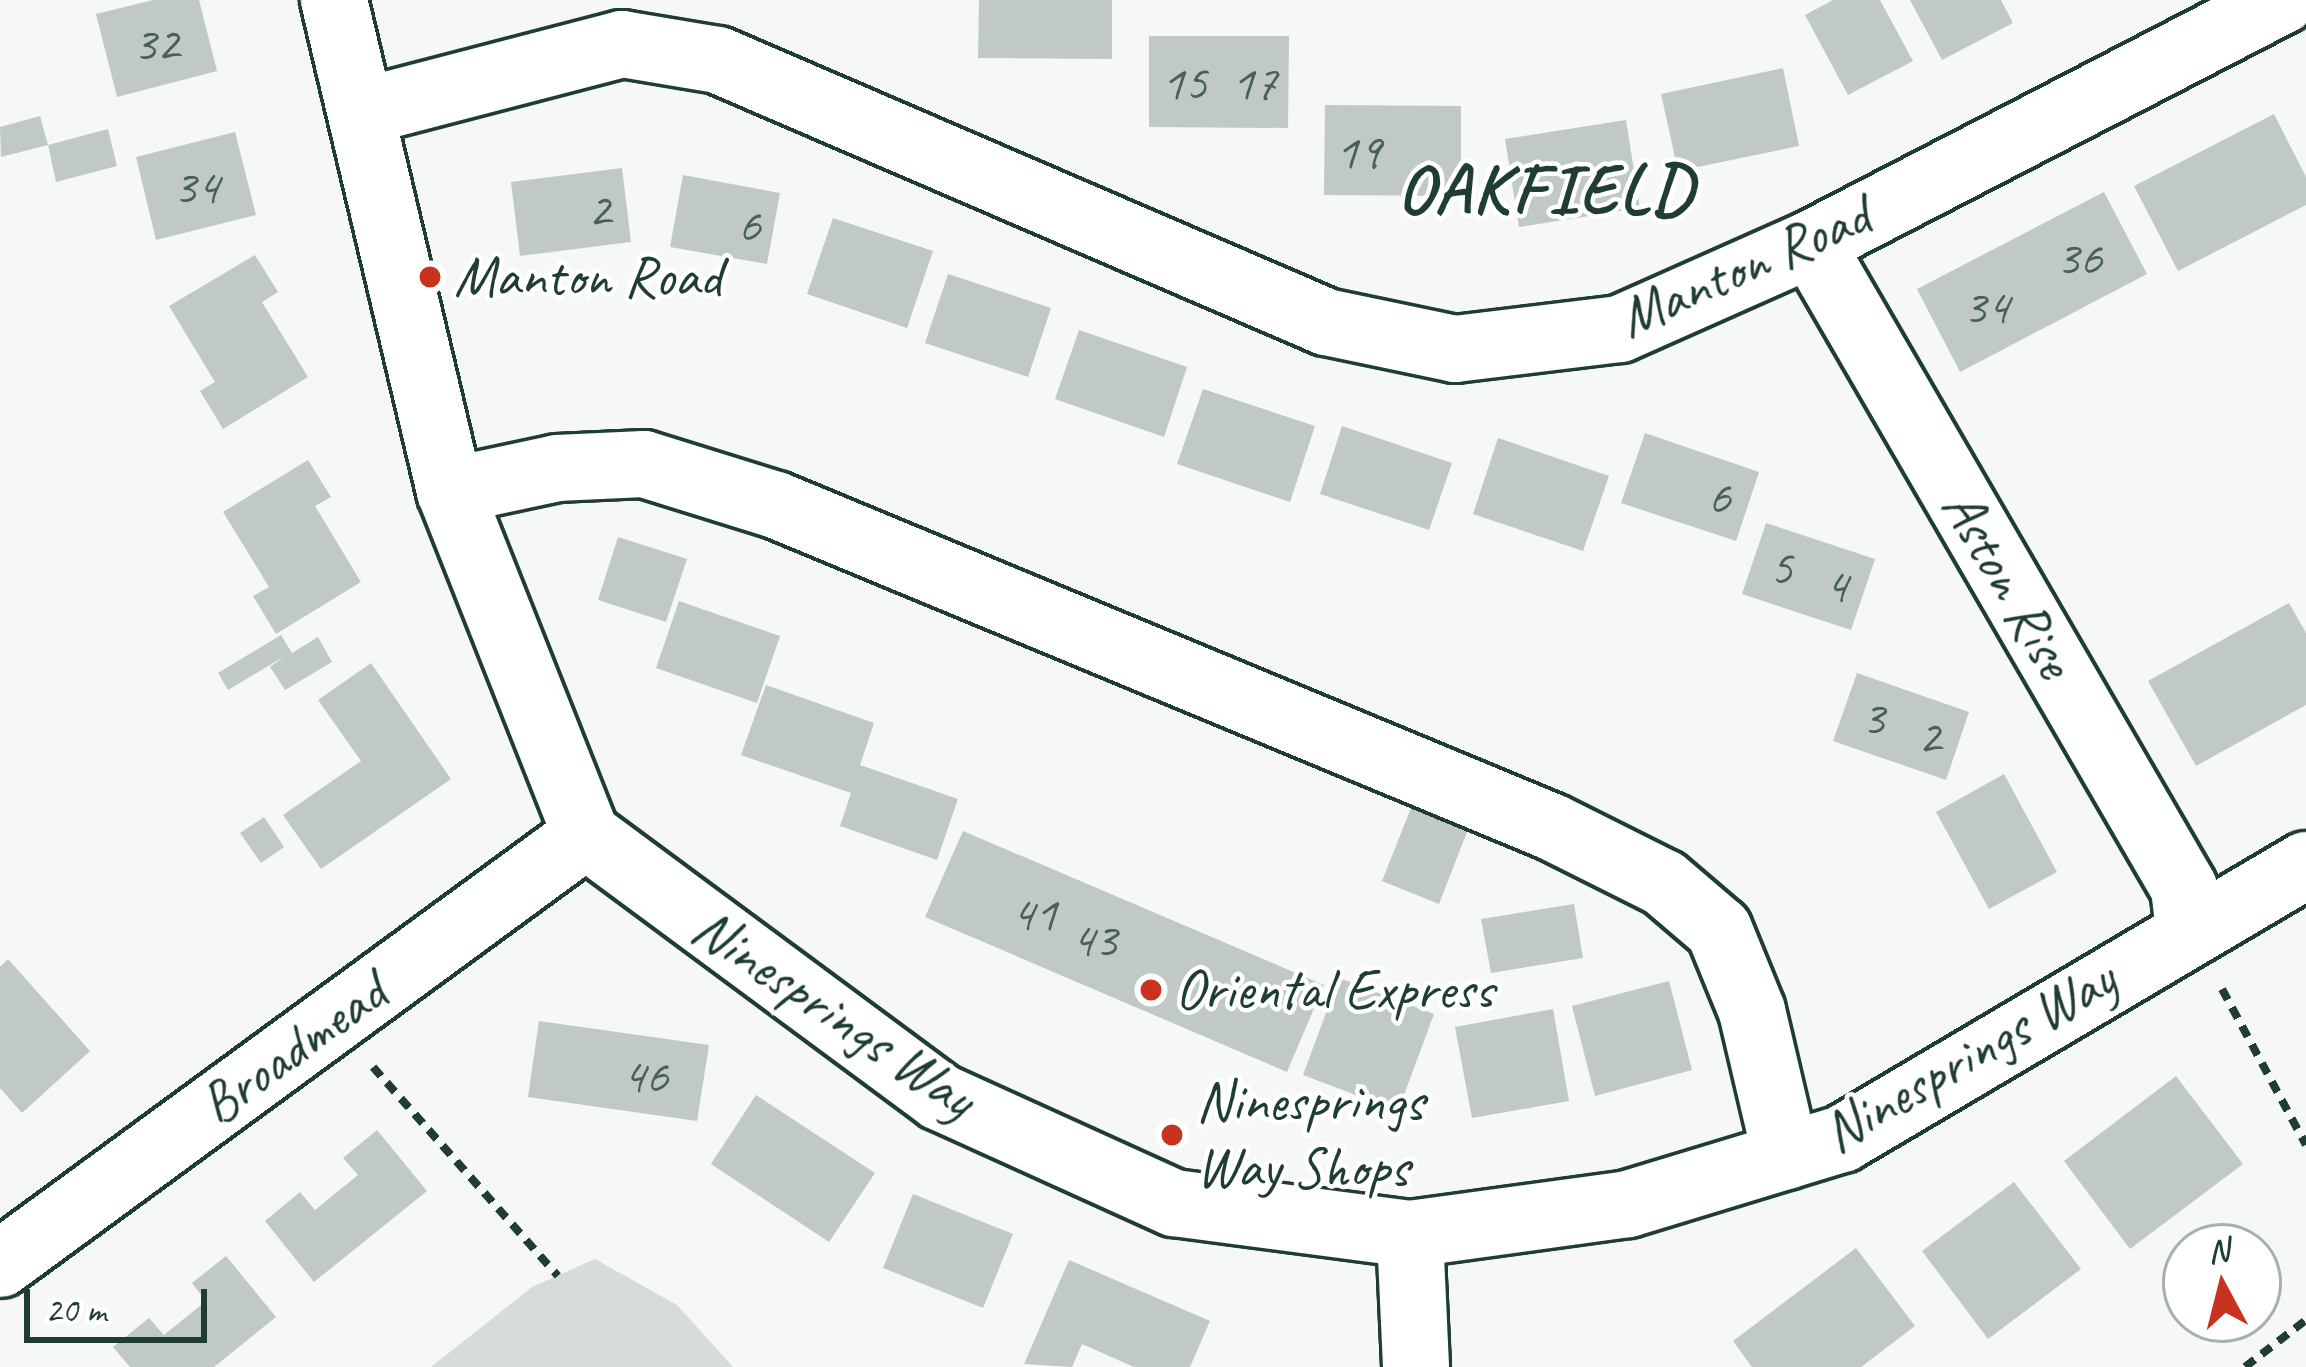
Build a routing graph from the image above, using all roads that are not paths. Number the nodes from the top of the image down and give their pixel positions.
1 (334, 0) edge
2 (2283, 0) edge
3 (361, 112) junction
4 (1810, 244) junction
5 (450, 491) junction
6 (586, 835) junction
7 (2306, 865) edge
8 (2189, 930) junction
9 (1786, 1156) junction
10 (1411, 1234) junction
11 (0, 1264) edge
12 (1416, 1367) edge

1 - 3 street
2 - 4 street, Manton Road
3 - 4 street, Manton Road
3 - 5 street
4 - 8 street, Aston Rise
5 - 6 street
5 - 9 street
6 - 10 street, Ninesprings Way
6 - 11 street, Broadmead
7 - 8 street, Ninesprings Way
8 - 9 street, Ninesprings Way
9 - 10 street, Ninesprings Way
10 - 12 street

